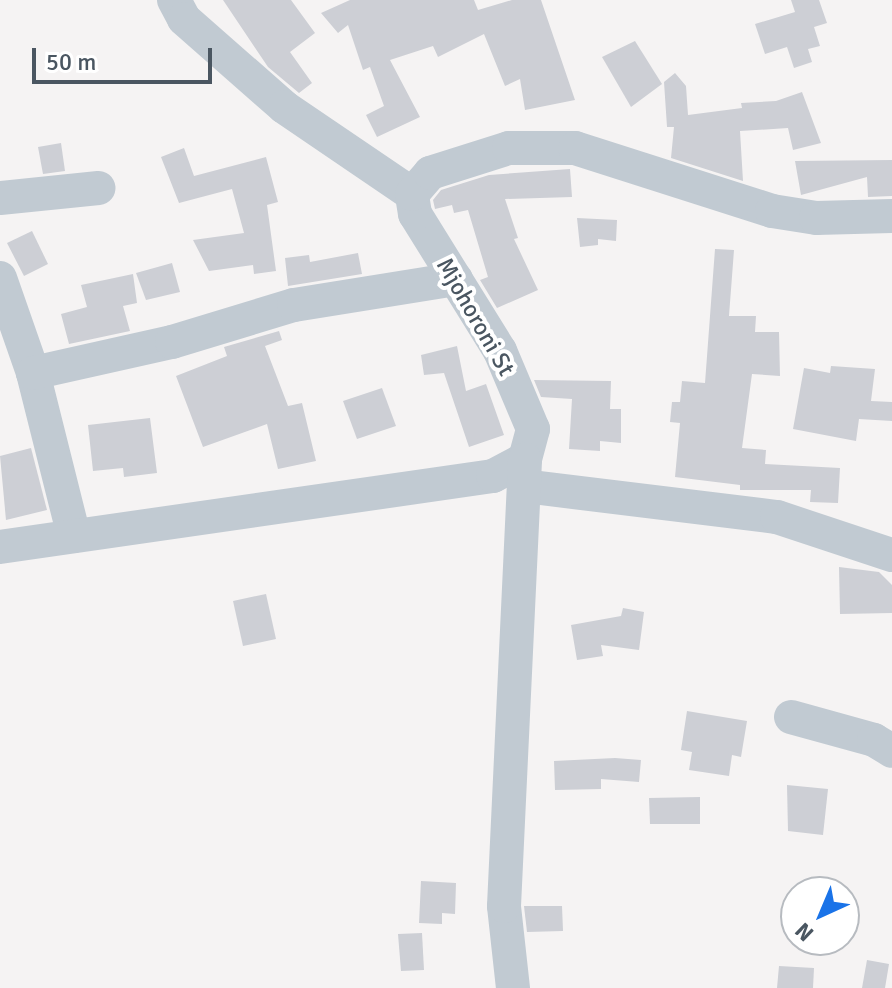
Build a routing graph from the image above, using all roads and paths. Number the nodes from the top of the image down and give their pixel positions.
1 (174, 0) edge
2 (98, 188) dead end
3 (412, 194) junction
4 (0, 198) edge
5 (892, 216) edge
6 (0, 278) edge
7 (456, 279) junction
8 (33, 373) junction
9 (524, 472) junction
10 (74, 536) junction
11 (0, 547) edge
12 (892, 555) edge
13 (791, 717) dead end
14 (892, 751) edge
15 (513, 988) edge

1 - 3 street
2 - 4 street
3 - 5 street
3 - 7 street, Mjohoroni St
6 - 8 street
7 - 8 street
7 - 9 street, Mjohoroni St
8 - 10 street
9 - 10 street
9 - 12 street
9 - 15 street, Mjohoroni St
10 - 11 street
13 - 14 street

